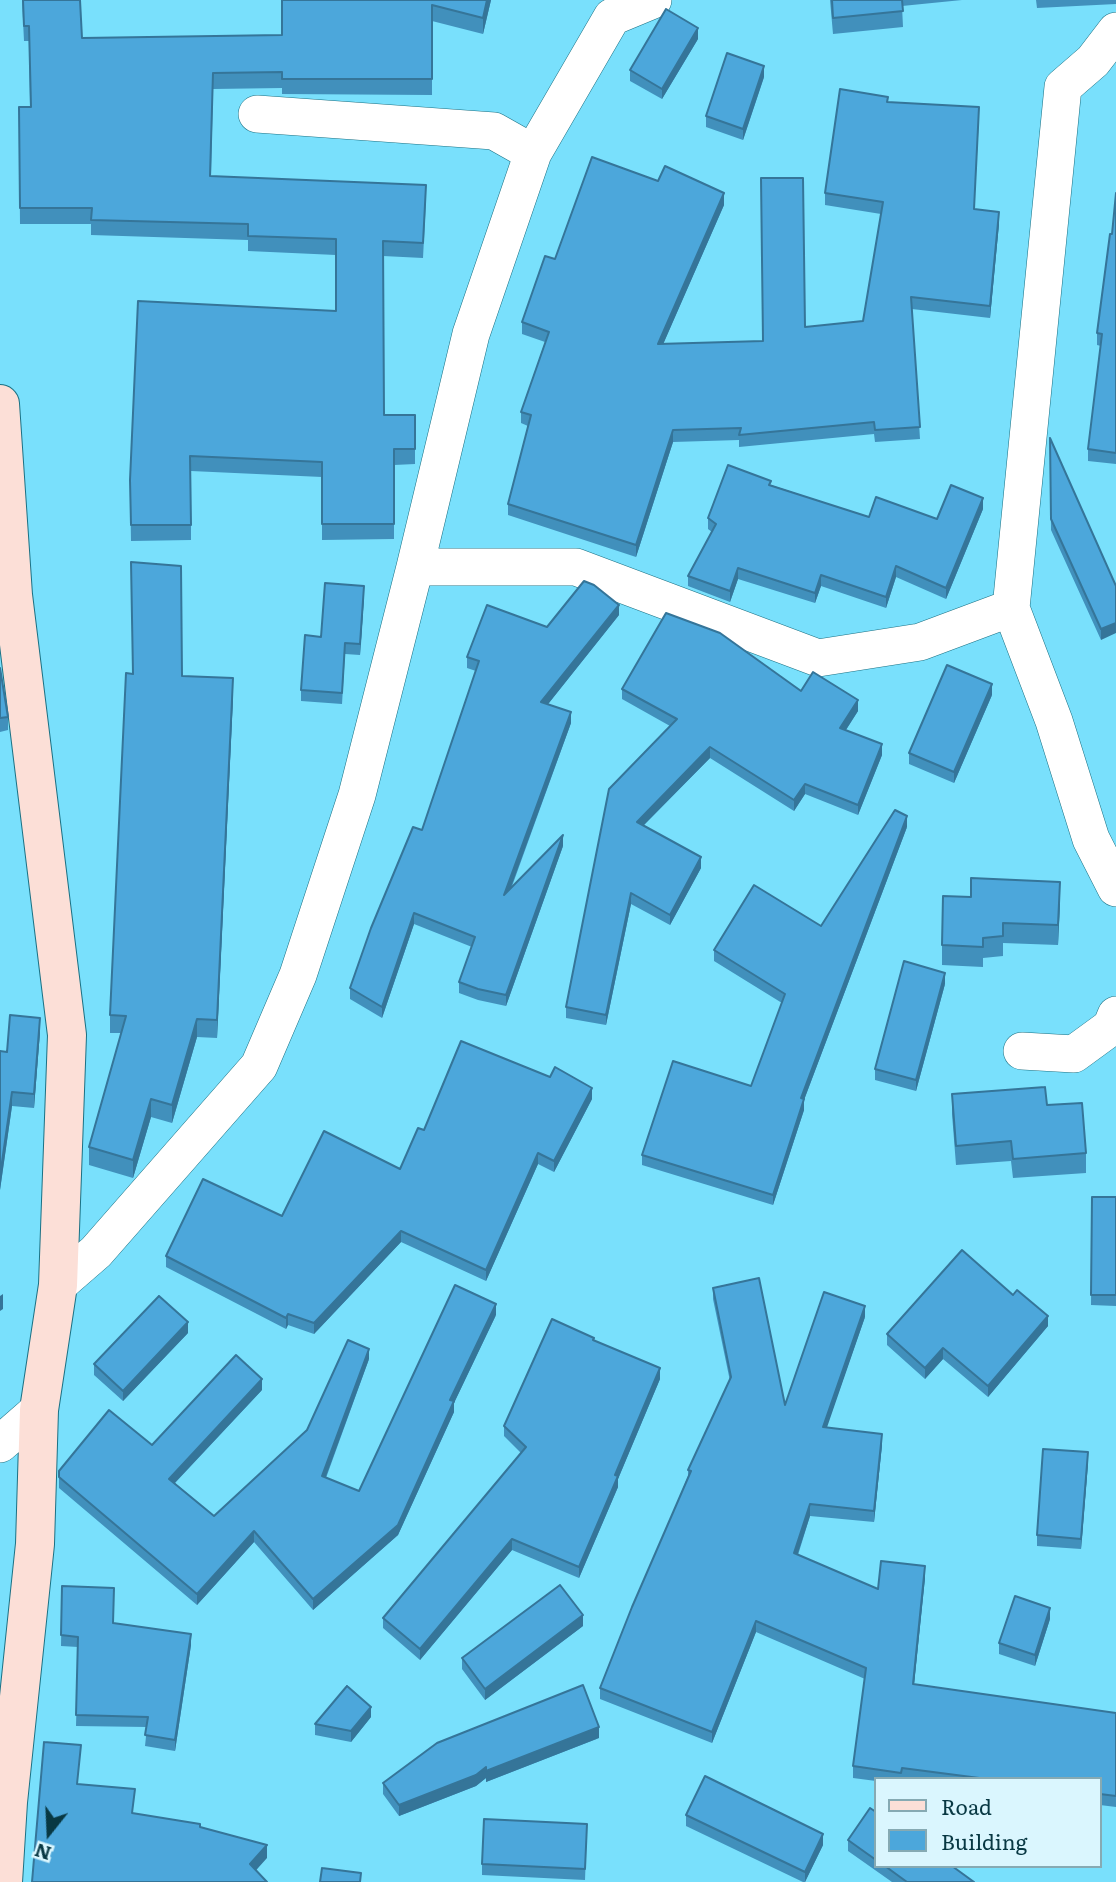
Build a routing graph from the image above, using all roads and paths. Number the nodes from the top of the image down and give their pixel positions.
1 (653, 0) edge
2 (1116, 31) edge
3 (257, 114) dead end
4 (533, 153) junction
5 (0, 404) edge
6 (415, 566) junction
7 (6, 572) edge
8 (1011, 608) junction
9 (1116, 888) edge
10 (1116, 1015) edge
11 (1022, 1051) dead end
12 (58, 1285) junction
13 (39, 1410) junction
14 (0, 1444) edge
15 (4, 1805) edge
16 (3, 1882) edge

1 - 4 street
2 - 8 street
3 - 4 street
4 - 6 street
5 - 7 street
6 - 8 street
6 - 12 street
7 - 12 street
8 - 9 street
10 - 11 street
12 - 13 street
13 - 14 street
13 - 15 street
15 - 16 street

